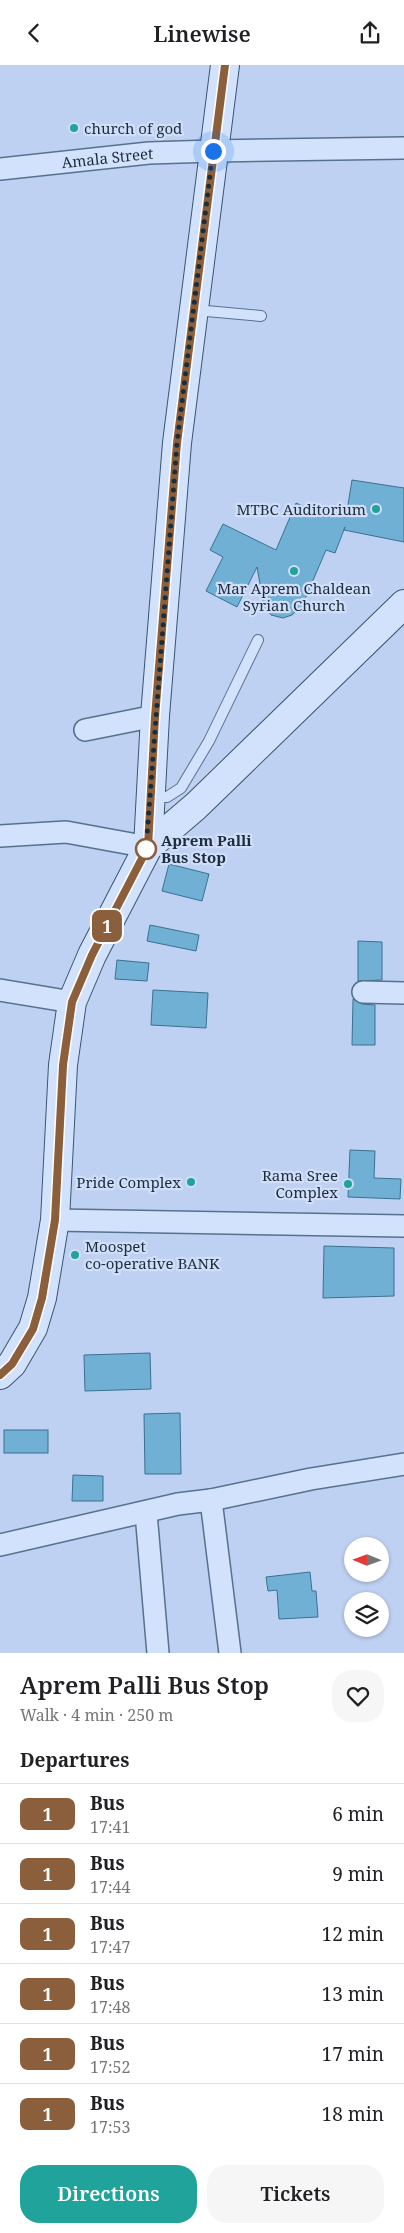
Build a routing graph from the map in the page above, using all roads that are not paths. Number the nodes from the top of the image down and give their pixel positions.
1 (225, 65) edge
2 (404, 149) edge
3 (213, 151) junction
4 (0, 169) edge
5 (193, 310) junction
6 (261, 316) dead end
7 (404, 603) edge
8 (258, 639) dead end
9 (155, 717) junction
10 (85, 730) dead end
11 (150, 797) junction
12 (0, 836) edge
13 (148, 847) junction
14 (0, 990) edge
15 (363, 992) dead end
16 (404, 993) edge
17 (72, 1002) junction
18 (55, 1220) junction
19 (404, 1226) edge
20 (4, 1367) edge
21 (404, 1464) edge
22 (211, 1500) junction
23 (146, 1513) junction
24 (0, 1545) edge
25 (158, 1653) edge
26 (230, 1653) edge

1 - 3 main road
2 - 3 street, Amala Street
3 - 4 street, Amala Street
3 - 5 main road
5 - 6 lane
5 - 9 main road
7 - 13 main road
8 - 11 lane
9 - 10 street
9 - 11 main road
11 - 13 main road
12 - 13 street
13 - 17 main road
14 - 17 street
15 - 16 street
17 - 18 main road
18 - 19 street
18 - 20 main road
21 - 22 street
22 - 23 street
22 - 26 street
23 - 24 street
23 - 25 street

